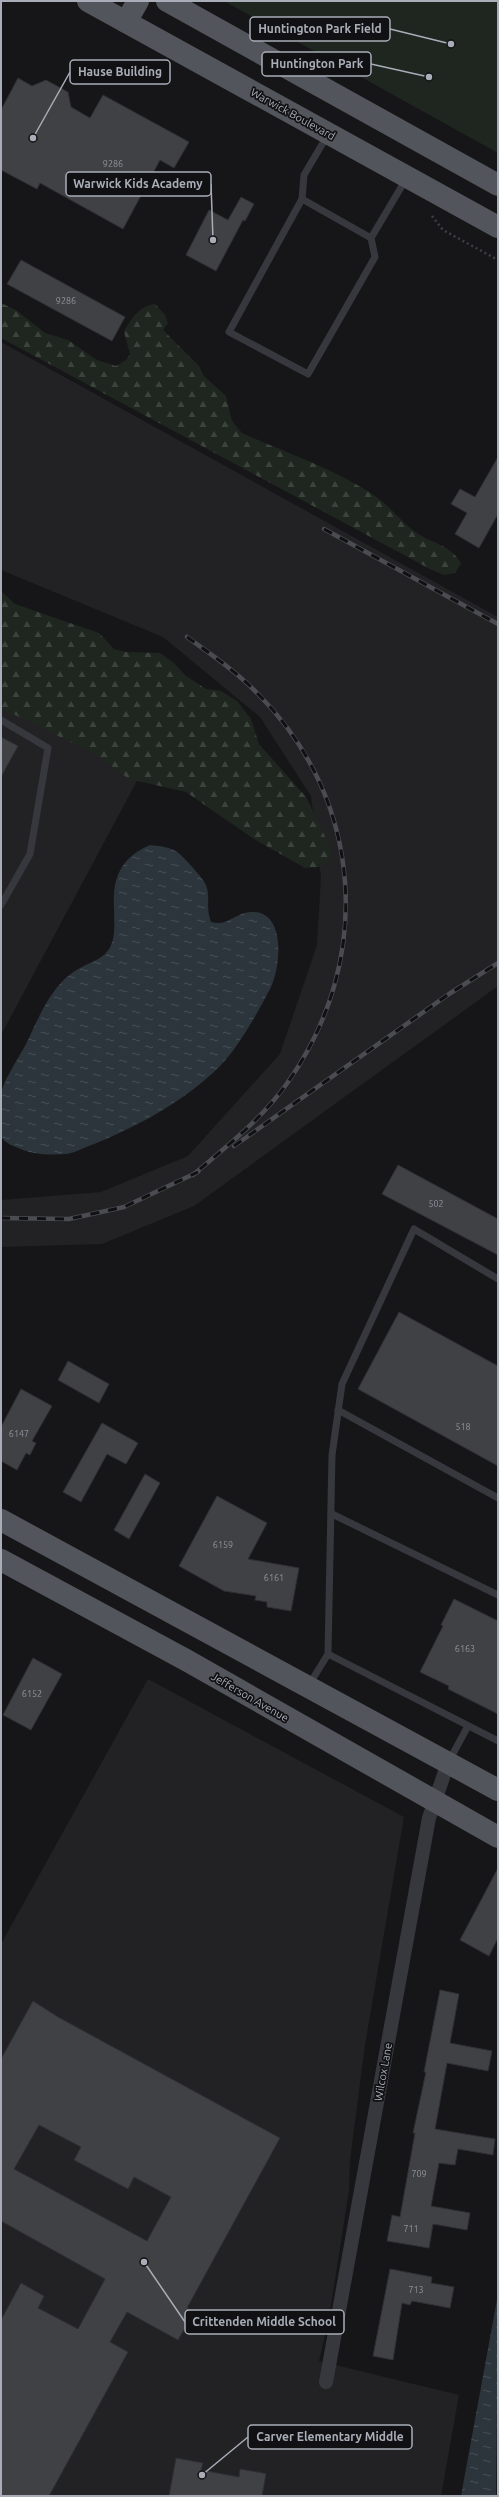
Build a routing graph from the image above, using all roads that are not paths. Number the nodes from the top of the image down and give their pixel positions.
1 (88, 1) edge
2 (138, 1) edge
3 (167, 1) edge
4 (126, 22) junction
5 (329, 133) junction
6 (407, 177) junction
7 (498, 185) edge
8 (302, 199) junction
9 (498, 227) edge
10 (371, 238) junction
11 (1, 720) edge
12 (1, 905) edge
13 (498, 1279) edge
14 (338, 1410) junction
15 (498, 1498) edge
16 (332, 1514) junction
17 (1, 1520) edge
18 (1, 1560) edge
19 (498, 1595) edge
20 (328, 1654) junction
21 (308, 1687) junction
22 (468, 1726) junction
23 (498, 1741) edge
24 (448, 1763) junction
25 (498, 1790) edge
26 (434, 1802) junction
27 (498, 1836) edge
28 (326, 2382) dead end

1 - 4 main road, Warwick Boulevard
2 - 4 main road
3 - 7 main road
4 - 5 main road, Warwick Boulevard
5 - 6 main road, Warwick Boulevard
5 - 8 lane
6 - 9 main road, Warwick Boulevard
6 - 10 lane
8 - 10 lane
8 - 10 lane
11 - 12 lane
13 - 14 lane
14 - 15 lane
14 - 16 lane
16 - 19 lane
16 - 20 lane
17 - 21 main road
18 - 26 main road, Jefferson Avenue
20 - 21 lane
20 - 22 lane
21 - 24 main road
22 - 23 lane
22 - 24 lane
24 - 25 main road
24 - 26 street, Wilcox Lane
26 - 27 main road, Jefferson Avenue
26 - 28 street, Wilcox Lane

